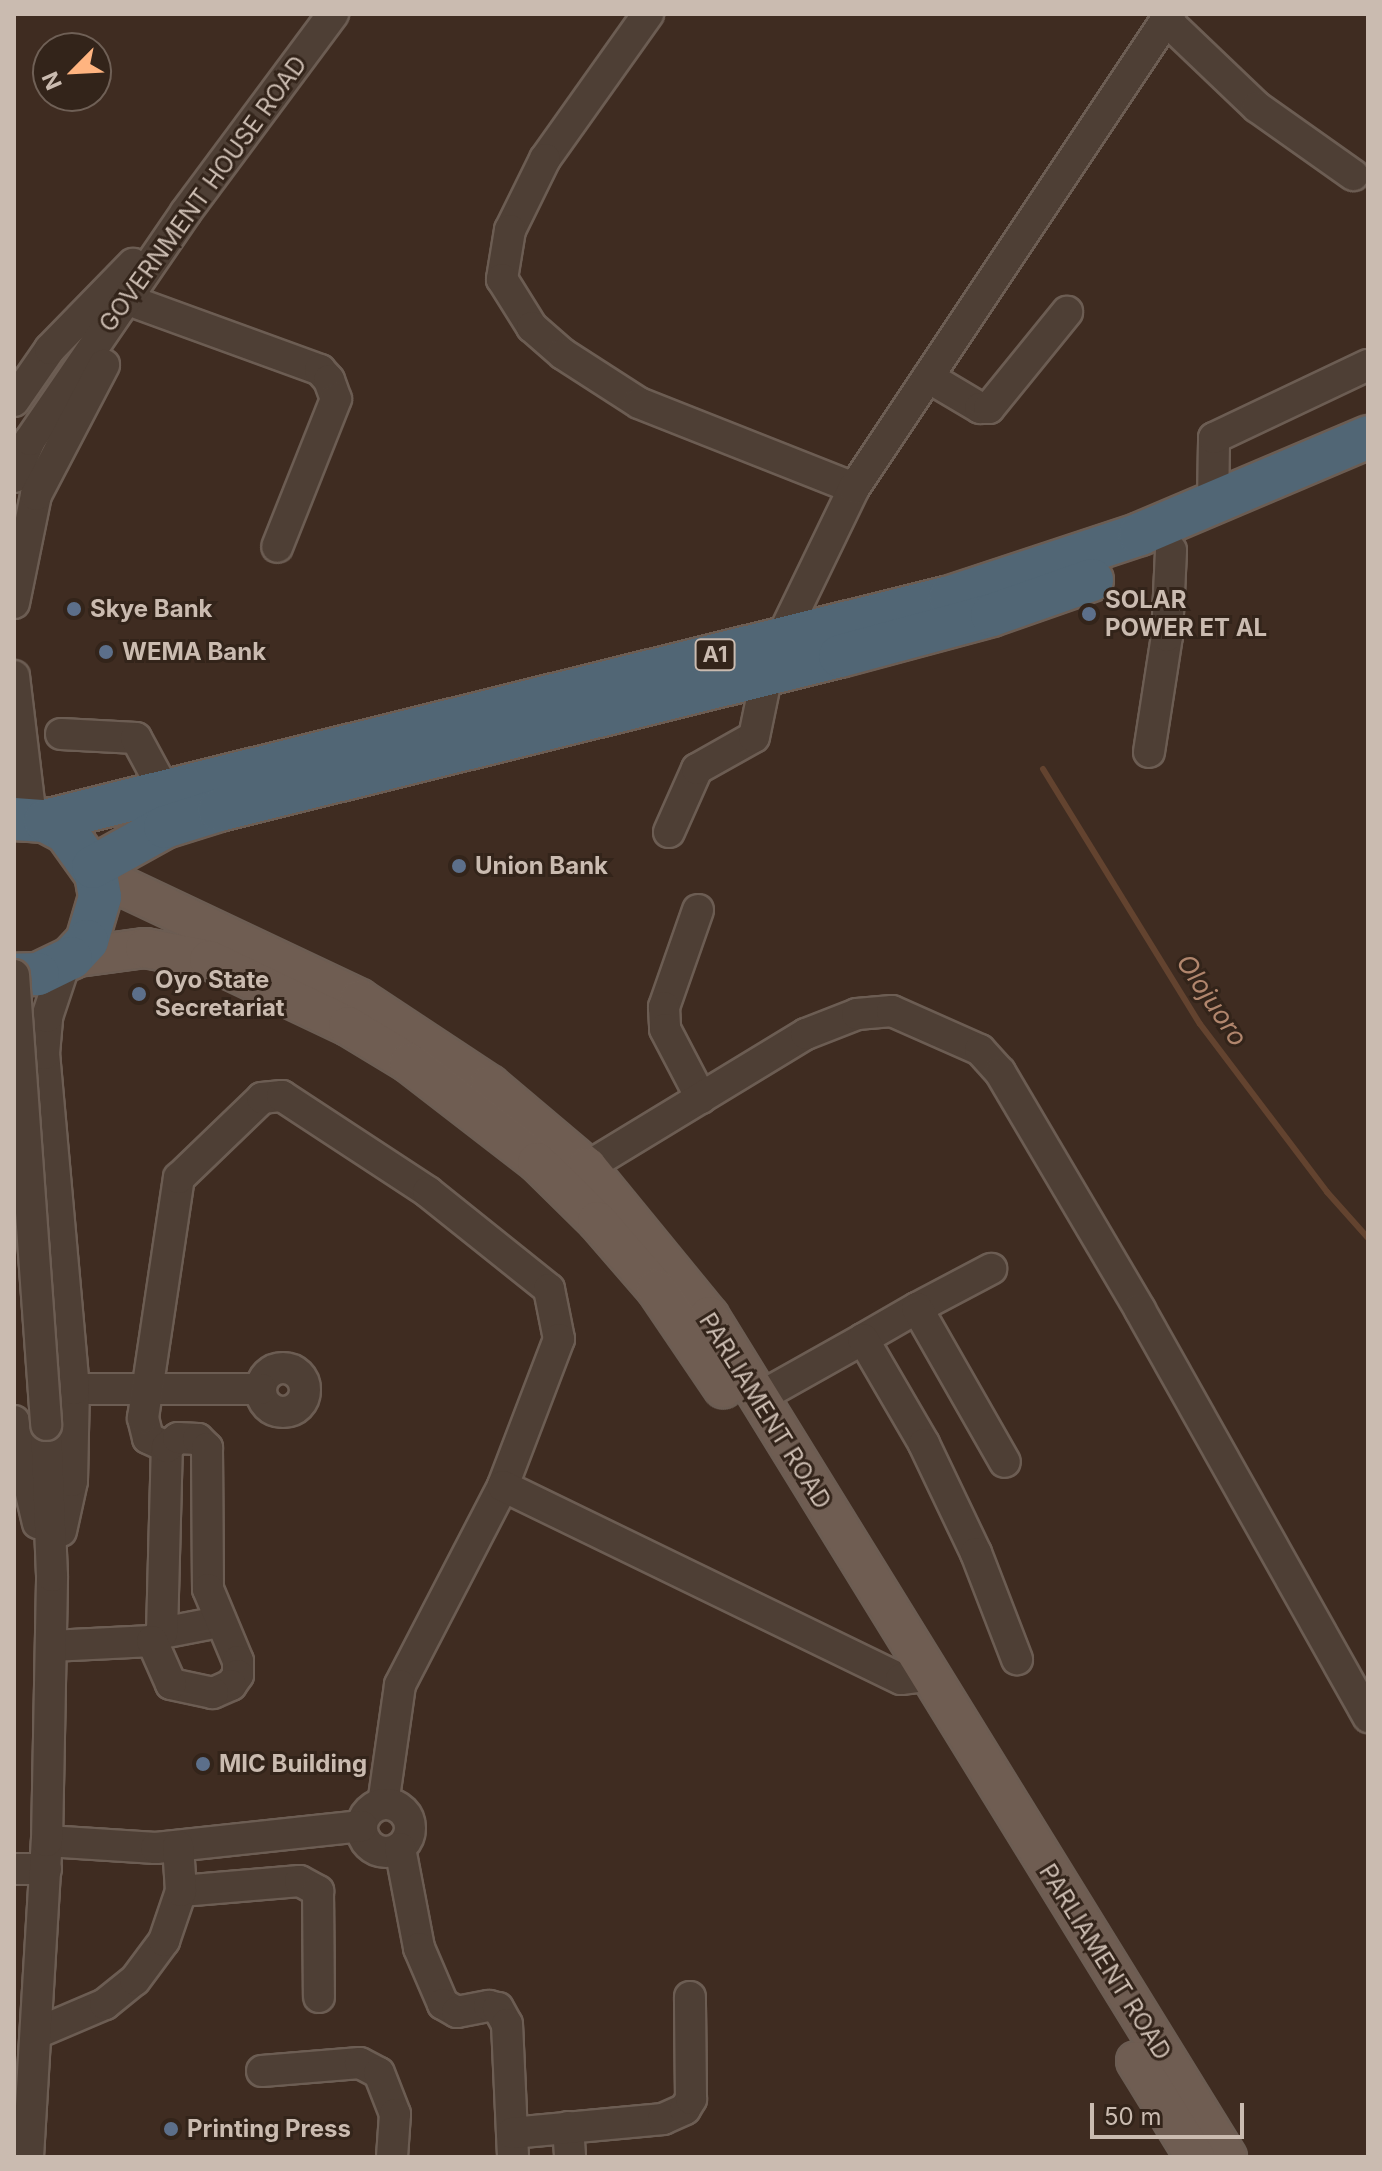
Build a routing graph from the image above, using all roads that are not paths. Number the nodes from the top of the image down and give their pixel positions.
1 (333, 14) edge
2 (648, 14) edge
3 (1168, 17) edge
4 (1353, 175) dead end
5 (186, 212) junction
6 (139, 304) junction
7 (1067, 312) dead end
8 (1368, 365) edge
9 (928, 377) junction
10 (15, 393) edge
11 (1368, 437) edge
12 (1368, 467) edge
13 (14, 477) edge
14 (854, 488) junction
15 (1213, 505) junction
16 (277, 547) dead end
17 (1171, 550) junction
18 (14, 603) edge
19 (779, 660) junction
20 (14, 676) edge
21 (61, 734) dead end
22 (1149, 752) dead end
23 (164, 790) junction
24 (30, 820) edge
25 (669, 832) dead end
26 (94, 871) junction
27 (698, 910) dead end
28 (68, 960) junction
29 (14, 975) edge
30 (701, 1098) junction
31 (587, 1167) junction
32 (991, 1269) dead end
33 (917, 1308) junction
34 (863, 1339) junction
35 (74, 1389) junction
36 (261, 1389) dead end
37 (149, 1390) junction
38 (758, 1398) junction
39 (14, 1421) edge
40 (167, 1447) junction
41 (1005, 1462) dead end
42 (503, 1486) junction
43 (52, 1576) junction
44 (219, 1622) junction
45 (157, 1637) junction
46 (51, 1646) junction
47 (1017, 1659) dead end
48 (914, 1677) junction
49 (1368, 1717) edge
50 (383, 1804) junction
51 (362, 1826) junction
52 (178, 1846) junction
53 (400, 1848) junction
54 (46, 1855) junction
55 (14, 1869) edge
56 (181, 1891) junction
57 (319, 1997) dead end
58 (690, 1997) dead end
59 (37, 2033) junction
60 (262, 2071) dead end
61 (568, 2127) junction
62 (512, 2145) edge
63 (28, 2157) edge
64 (392, 2157) edge
65 (570, 2157) edge
66 (1195, 2157) edge
67 (1227, 2157) edge

1 - 5 street, GOVERNMENT HOUSE ROAD
2 - 14 street
3 - 4 street
3 - 9 street
5 - 6 street
5 - 10 street
5 - 13 street, GOVERNMENT HOUSE ROAD
6 - 16 street
6 - 18 street
7 - 9 street
8 - 15 street
9 - 14 street
11 - 15 highway, A1
12 - 17 highway, A1
14 - 19 street
15 - 19 highway, A1
17 - 19 highway, A1
17 - 22 street
19 - 23 highway, A1
19 - 25 street
19 - 26 highway, A1
20 - 24 street
21 - 23 street
23 - 24 highway, A1
24 - 26 highway
26 - 28 highway
26 - 31 main road, PARLIAMENT ROAD
27 - 30 street
28 - 29 highway
28 - 35 street
28 - 48 main road, PARLIAMENT ROAD
29 - 43 street, bridge
30 - 31 street
30 - 49 street
31 - 38 main road, PARLIAMENT ROAD
32 - 33 street
33 - 34 street
33 - 41 street
34 - 38 street
34 - 47 street
35 - 37 street
35 - 43 street
36 - 37 street
37 - 40 street
37 - 42 street
38 - 48 main road, PARLIAMENT ROAD
39 - 43 street
40 - 44 street
40 - 45 street
42 - 48 street
42 - 50 street
43 - 46 street
44 - 45 street
44 - 45 street
45 - 46 street
46 - 54 street
48 - 66 main road, PARLIAMENT ROAD
48 - 67 main road, PARLIAMENT ROAD
50 - 51 street
50 - 53 street
51 - 52 street
51 - 53 street
52 - 54 street
52 - 56 street
53 - 62 street
54 - 55 street
54 - 59 street
56 - 57 street
56 - 59 street
58 - 61 street
59 - 63 street
60 - 64 street
61 - 62 street
61 - 65 street

